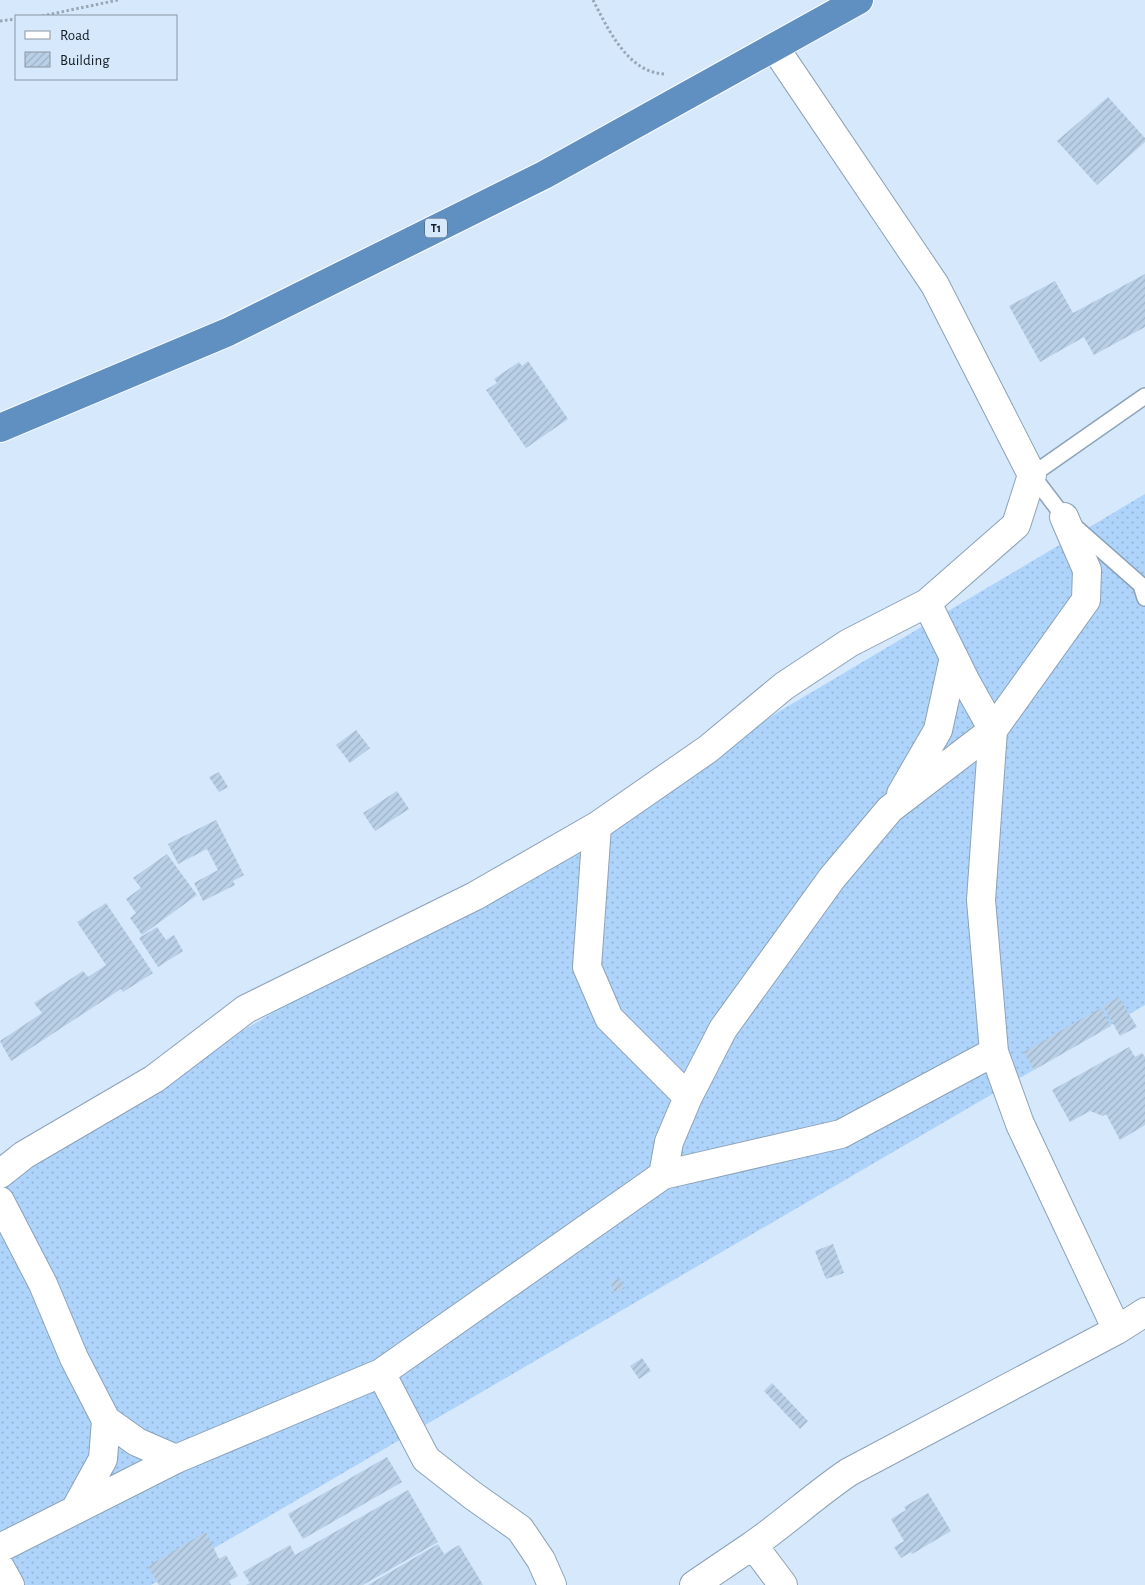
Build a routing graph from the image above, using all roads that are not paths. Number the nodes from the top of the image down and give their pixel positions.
1 (859, 0) edge
2 (774, 48) junction
3 (1145, 396) edge
4 (0, 428) edge
5 (1032, 475) junction
6 (1064, 517) junction
7 (1144, 591) edge
8 (927, 603) junction
9 (954, 657) junction
10 (993, 730) junction
11 (896, 804) junction
12 (597, 826) junction
13 (994, 1052) junction
14 (688, 1097) junction
15 (0, 1174) edge
16 (663, 1176) junction
17 (0, 1201) edge
18 (1145, 1312) edge
19 (1117, 1330) junction
20 (382, 1373) junction
21 (106, 1420) junction
22 (176, 1459) junction
23 (76, 1508) junction
24 (753, 1544) junction
25 (0, 1548) edge
26 (0, 1568) edge
27 (10, 1585) edge
28 (552, 1585) edge
29 (694, 1585) edge
30 (783, 1585) edge

1 - 2 highway, T1
2 - 4 highway, T1
2 - 5 street
3 - 5 lane
5 - 6 lane
5 - 8 street
6 - 7 lane
6 - 10 street
8 - 9 street
8 - 12 street
9 - 10 street
9 - 11 street
10 - 11 street
10 - 13 street
11 - 14 street
12 - 14 street
12 - 15 street
13 - 16 street
13 - 19 street
14 - 16 street
16 - 20 street
17 - 21 street
18 - 19 street
19 - 24 street
20 - 22 street
20 - 28 street
21 - 22 street
21 - 23 street
22 - 23 street
23 - 25 street
24 - 29 street
24 - 30 street
26 - 27 street

